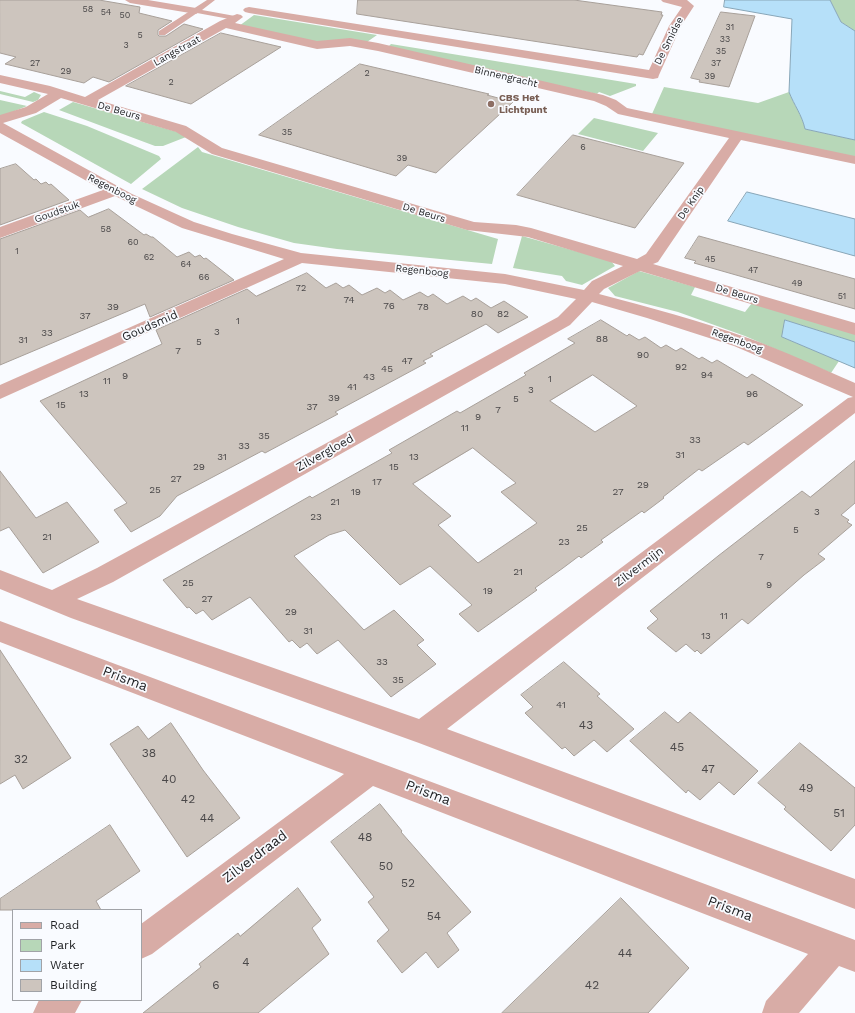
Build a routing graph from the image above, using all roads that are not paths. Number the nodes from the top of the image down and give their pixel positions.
1 (130, 0) edge
2 (212, 0) edge
3 (267, 0) edge
4 (667, 0) edge
5 (249, 10) junction
6 (196, 11) junction
7 (230, 21) junction
8 (162, 33) dead end
9 (652, 75) joint
10 (0, 78) edge
11 (60, 93) junction
12 (87, 102) junction
13 (0, 120) edge
14 (0, 127) edge
15 (738, 135) junction
16 (855, 160) edge
17 (115, 191) junction
18 (0, 233) edge
19 (300, 258) junction
20 (639, 264) junction
21 (588, 296) junction
22 (855, 329) edge
23 (855, 391) edge
24 (0, 393) edge
25 (855, 403) edge
26 (0, 579) edge
27 (53, 600) junction
28 (0, 631) edge
29 (422, 732) junction
30 (370, 771) junction
31 (855, 894) edge
32 (142, 943) edge
33 (844, 953) edge
34 (65, 1001) edge
35 (49, 1013) edge
36 (778, 1013) edge

1 - 6 street
2 - 6 lane
3 - 5 street, Langstraat
4 - 9 street, De Smidse
5 - 7 street, Langstraat
5 - 9 street, Binnengracht
6 - 7 lane
6 - 8 lane
7 - 12 street, Langstraat
7 - 15 street, Binnengracht
10 - 11 street, De Beurs
11 - 12 street, De Beurs
11 - 13 street
12 - 20 street, De Beurs
14 - 17 street, Regenboog
15 - 16 street, Binnengracht
15 - 20 street, De Knip
17 - 18 street, Goudstuk
17 - 19 street, Regenboog
19 - 21 street, Regenboog
19 - 24 street, Goudsmid
20 - 21 street, De Knip
20 - 22 street, De Beurs
21 - 23 street, Regenboog
21 - 27 street, Zilvergloed
25 - 29 street, Zilvermijn
26 - 27 street
27 - 29 street
28 - 30 street, Prisma
29 - 31 street
30 - 32 street, Zilverdraad
30 - 33 street, Prisma
33 - 36 street
34 - 35 street

